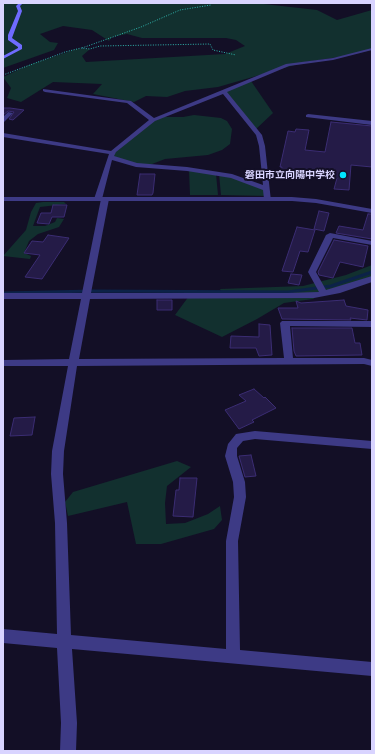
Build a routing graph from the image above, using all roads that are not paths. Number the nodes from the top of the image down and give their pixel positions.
1 (21, 3) edge
2 (372, 49) edge
3 (3, 58) edge
4 (45, 90) dead end
5 (223, 91) junction
6 (10, 113) dead end
7 (308, 116) dead end
8 (153, 120) junction
9 (3, 121) edge
10 (372, 123) edge
11 (3, 135) edge
12 (111, 155) junction
13 (267, 189) junction
14 (3, 199) edge
15 (102, 199) junction
16 (268, 199) junction
17 (372, 211) edge
18 (372, 244) edge
19 (372, 280) edge
20 (324, 293) junction
21 (86, 295) junction
22 (3, 296) edge
23 (372, 324) edge
24 (289, 362) junction
25 (3, 363) edge
26 (73, 363) junction
27 (372, 363) edge
28 (372, 445) edge
29 (3, 636) edge
30 (64, 642) junction
31 (233, 656) junction
32 (372, 668) edge
33 (68, 751) edge

1 - 3 main road
2 - 5 street
4 - 8 street
5 - 8 street
5 - 13 street
6 - 9 street
7 - 10 street
8 - 12 street
11 - 12 street
12 - 13 street
12 - 15 street
13 - 16 street
14 - 15 street
15 - 16 street
15 - 21 street
16 - 17 street
18 - 20 street
19 - 20 street
20 - 21 street
21 - 22 street
21 - 26 street
23 - 24 street
24 - 26 street
24 - 27 street
25 - 26 street
26 - 30 street
28 - 31 street
29 - 30 street
30 - 31 street
30 - 33 street
31 - 32 street

